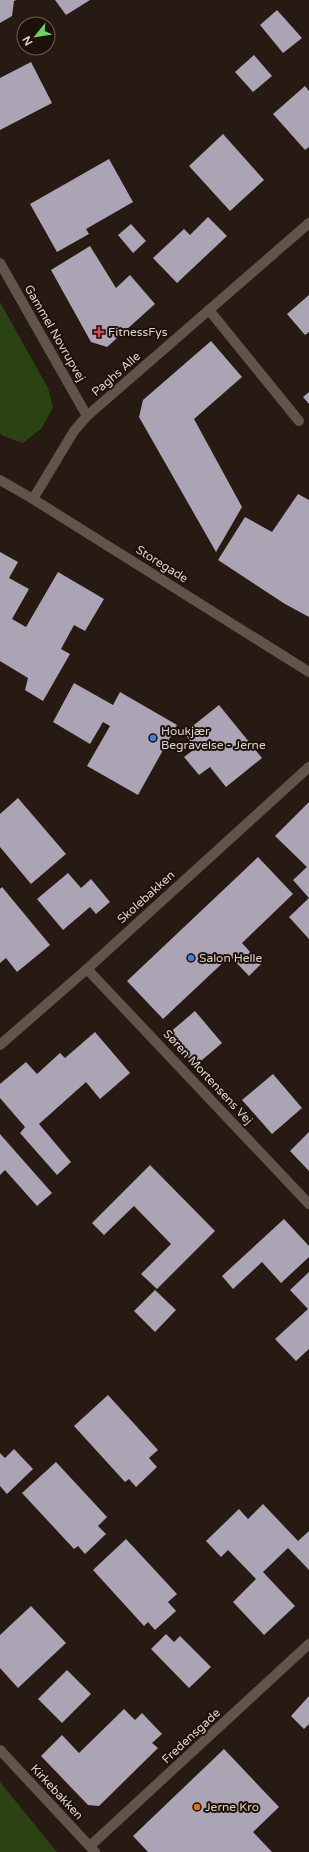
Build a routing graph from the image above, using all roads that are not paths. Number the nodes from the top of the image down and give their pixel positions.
1 (309, 223) edge
2 (0, 263) edge
3 (209, 310) junction
4 (87, 416) junction
5 (299, 421) dead end
6 (0, 480) edge
7 (33, 499) junction
8 (309, 672) edge
9 (309, 767) edge
10 (87, 969) junction
11 (0, 1045) edge
12 (309, 1204) edge
13 (309, 1644) edge
14 (0, 1750) edge
15 (92, 1849) edge

1 - 3 street, Paghs Alle
2 - 4 street, Gammel Novrupvej
3 - 4 street, Paghs Alle
3 - 5 street
4 - 7 street, Paghs Alle
6 - 7 street, Storegade
7 - 8 street, Storegade
9 - 10 street, Skolebakken
10 - 11 street, Skolebakken
10 - 12 street, Søren Mortensens Vej
13 - 15 street, Fredensgade
14 - 15 street, Kirkebakken

